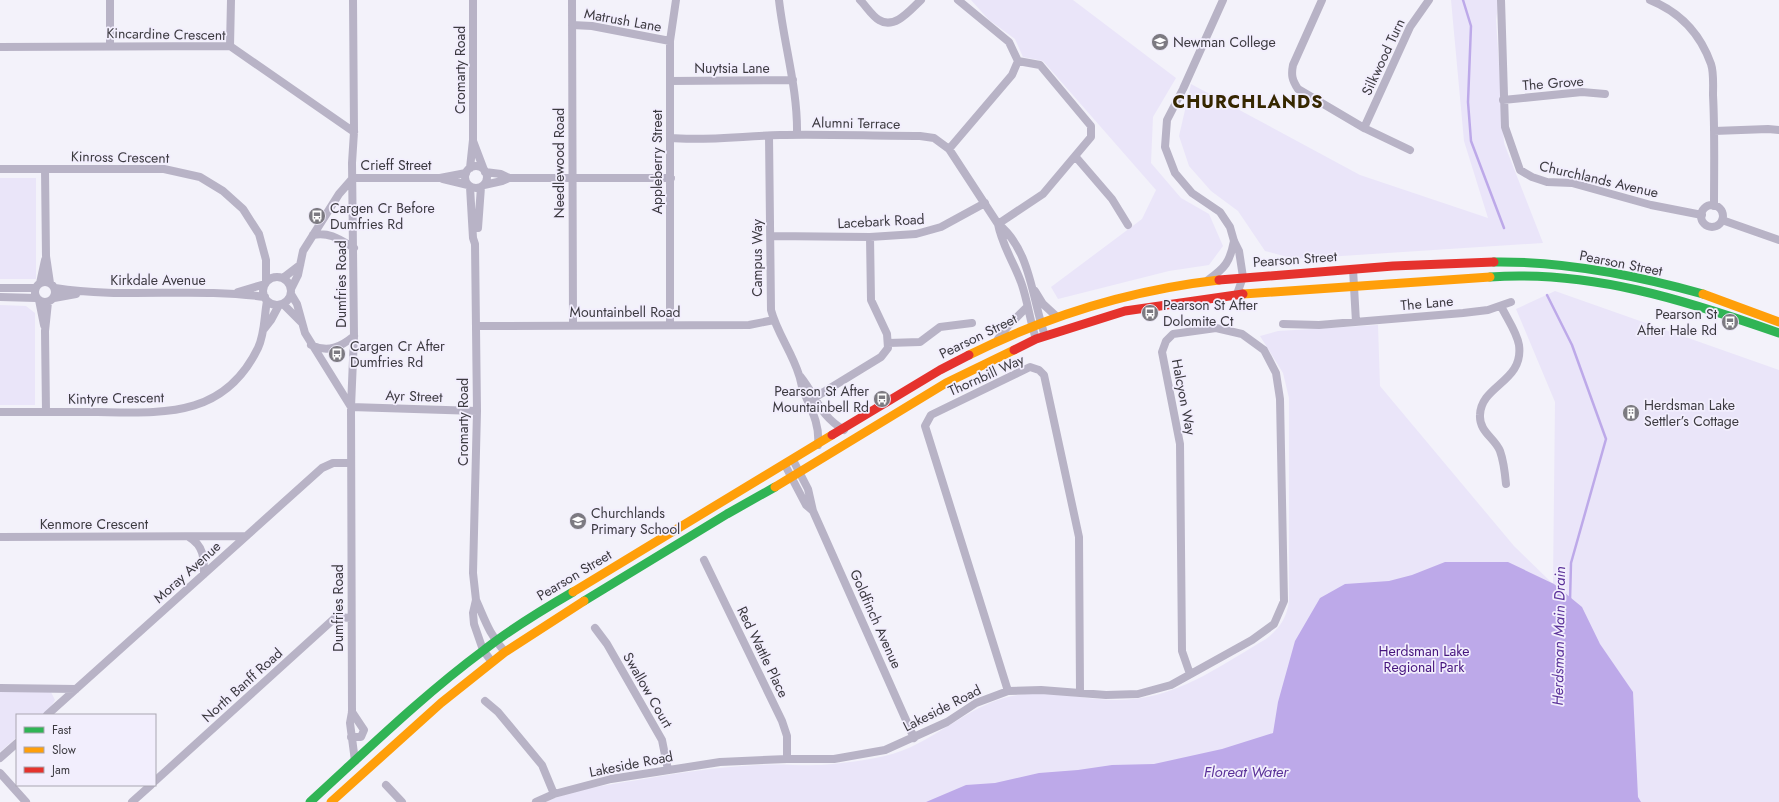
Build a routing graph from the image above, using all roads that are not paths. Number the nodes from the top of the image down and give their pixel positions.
1 (110, 0) edge
2 (231, 0) edge
3 (353, 0) edge
4 (473, 0) edge
5 (572, 0) edge
6 (676, 0) edge
7 (779, 0) edge
8 (860, 0) edge
9 (921, 0) edge
10 (958, 0) edge
11 (1223, 0) edge
12 (1322, 0) edge
13 (1429, 0) edge
14 (1501, 0) edge
15 (1650, 0) edge
16 (572, 24) junction
17 (670, 41) junction
18 (110, 46) junction
19 (230, 46) junction
20 (0, 47) edge
21 (1018, 61) junction
22 (793, 80) junction
23 (670, 81) junction
24 (1605, 94) dead end
25 (1503, 100) junction
26 (1364, 128) junction
27 (1779, 130) edge
28 (1714, 131) junction
29 (354, 132) junction
30 (796, 135) junction
31 (769, 136) junction
32 (670, 138) junction
33 (473, 140) junction
34 (949, 149) junction
35 (1410, 150) dead end
36 (1075, 156) junction
37 (0, 168) edge
38 (45, 170) junction
39 (468, 171) junction
40 (485, 171) junction
41 (352, 178) junction
42 (440, 178) junction
43 (509, 178) junction
44 (572, 178) junction
45 (671, 178) junction
46 (469, 186) junction
47 (482, 186) junction
48 (985, 203) junction
49 (1714, 206) junction
50 (1702, 215) junction
51 (1722, 220) junction
52 (998, 224) junction
53 (1128, 225) dead end
54 (313, 235) junction
55 (771, 236) junction
56 (870, 237) junction
57 (1779, 240) edge
58 (1234, 241) junction
59 (475, 244) junction
60 (354, 248) junction
61 (46, 256) junction
62 (266, 260) junction
63 (300, 265) junction
64 (1353, 269) junction
65 (280, 277) junction
66 (1243, 277) junction
67 (1207, 281) junction
68 (265, 283) junction
69 (38, 285) junction
70 (52, 285) junction
71 (1032, 285) junction
72 (1354, 285) junction
73 (0, 288) edge
74 (82, 292) junction
75 (291, 292) junction
76 (233, 293) junction
77 (1237, 294) junction
78 (0, 297) edge
79 (37, 299) junction
80 (266, 299) junction
81 (51, 300) junction
82 (1511, 302) dead end
83 (281, 304) junction
84 (1501, 306) junction
85 (1027, 307) junction
86 (1056, 316) junction
87 (774, 320) junction
88 (302, 322) junction
89 (1356, 322) junction
90 (1779, 322) edge
91 (972, 323) dead end
92 (1036, 324) junction
93 (1283, 324) dead end
94 (573, 325) junction
95 (670, 325) junction
96 (476, 326) junction
97 (264, 329) junction
98 (45, 332) junction
99 (1779, 333) edge
100 (354, 336) junction
101 (1040, 338) junction
102 (997, 340) junction
103 (888, 343) junction
104 (311, 345) junction
105 (799, 375) junction
106 (814, 398) junction
107 (351, 407) junction
108 (477, 411) junction
109 (0, 412) edge
110 (46, 412) junction
111 (844, 430) junction
112 (818, 445) junction
113 (793, 460) junction
114 (351, 463) junction
115 (785, 465) junction
116 (800, 472) junction
117 (792, 478) junction
118 (1506, 484) dead end
119 (813, 511) junction
120 (189, 536) junction
121 (246, 536) junction
122 (0, 537) edge
123 (704, 560) dead end
124 (204, 574) junction
125 (476, 600) junction
126 (1284, 601) joint
127 (351, 618) junction
128 (595, 628) dead end
129 (496, 642) junction
130 (483, 650) junction
131 (505, 652) junction
132 (492, 662) junction
133 (1190, 674) junction
134 (0, 688) edge
135 (76, 689) junction
136 (1008, 691) junction
137 (1080, 692) junction
138 (485, 701) dead end
139 (352, 712) junction
140 (49, 714) edge
141 (351, 737) junction
142 (914, 738) junction
143 (16, 744) edge
144 (0, 758) edge
145 (787, 759) junction
146 (355, 761) junction
147 (668, 770) junction
148 (0, 773) edge
149 (156, 780) edge
150 (386, 785) dead end
151 (150, 786) edge
152 (554, 794) junction
153 (26, 802) edge
154 (132, 802) edge
155 (310, 802) edge
156 (331, 802) edge
157 (402, 802) edge
158 (536, 802) edge

1 - 18 street
2 - 19 street
3 - 29 street, Dumfries Road
4 - 33 street, Cromarty Road
5 - 16 street, Needlewood Road
6 - 17 street, Appleberry Street
7 - 22 street
8 - 9 street
10 - 21 street
11 - 58 street
12 - 26 street
13 - 26 street, Silkwood Turn
14 - 25 street, Churchlands Avenue
15 - 28 street
16 - 17 street, Matrush Lane
16 - 44 street, Needlewood Road
17 - 23 street, Appleberry Street
18 - 19 street, Kincardine Crescent
18 - 20 street, Kincardine Crescent
19 - 29 street, Kincardine Crescent
21 - 34 street
21 - 36 street
22 - 23 street, Nuytsia Lane
22 - 30 street
23 - 32 street, Appleberry Street
24 - 25 street, The Grove
25 - 50 street, Churchlands Avenue
26 - 35 street
27 - 28 street
28 - 49 street
29 - 41 street, Dumfries Road
30 - 31 street, Alumni Terrace
30 - 34 street, Alumni Terrace
31 - 32 street, Alumni Terrace
31 - 55 street, Campus Way
32 - 45 street, Appleberry Street
33 - 39 street, Cromarty Road
33 - 40 street, Cromarty Road
34 - 48 street, Alumni Terrace
36 - 52 street
36 - 53 street
37 - 38 street, Kinross Crescent
38 - 61 street
38 - 62 street, Kinross Crescent
39 - 40 street
39 - 42 street, Crieff Street
39 - 46 street, Cromarty Road
40 - 43 street
40 - 47 street, Cromarty Road
41 - 42 street, Crieff Street
41 - 54 street
41 - 60 street, Dumfries Road
42 - 46 street, Crieff Street
43 - 44 street
43 - 47 street
44 - 45 street
44 - 94 street, Needlewood Road
45 - 95 street, Appleberry Street
46 - 47 street
46 - 59 street, Cromarty Road
47 - 59 street, Cromarty Road
48 - 52 street, Alumni Terrace
48 - 56 street, Lacebark Road
49 - 50 street
49 - 51 street
50 - 51 street
51 - 57 street
52 - 71 street, Alumni Terrace
52 - 85 street, Alumni Terrace
54 - 60 street
54 - 63 street
55 - 56 street, Lacebark Road
55 - 87 street, Campus Way
56 - 103 street
58 - 66 street
58 - 67 street
59 - 96 street, Cromarty Road
60 - 100 street, Dumfries Road
61 - 69 street
61 - 70 street
62 - 65 street, Kinross Crescent
62 - 68 street, Kinross Crescent
63 - 65 street
63 - 75 street
64 - 66 main road, Pearson Street
64 - 72 street
64 - 90 main road, Pearson Street
65 - 68 street
65 - 75 street
66 - 67 main road, Pearson Street
66 - 77 street
67 - 86 main road, Pearson Street
68 - 76 street, Kirkdale Avenue
68 - 80 street
69 - 70 street, Kirkdale Avenue
69 - 73 street
69 - 79 street
70 - 74 street, Kirkdale Avenue
70 - 81 street
71 - 86 street
71 - 92 street, Alumni Terrace
72 - 77 main road, Pearson Street
72 - 89 street
72 - 99 main road, Pearson Street
74 - 76 street, Kirkdale Avenue
74 - 81 street, Kirkdale Avenue
75 - 83 street
75 - 88 street
76 - 80 street, Kirkdale Avenue
77 - 101 main road, Pearson Street
78 - 79 street
79 - 81 street
79 - 98 street
80 - 83 street
80 - 97 street, Kintyre Crescent
81 - 98 street
82 - 84 street, The Lane
83 - 88 street
83 - 97 street, Kintyre Crescent
84 - 89 street, The Lane
84 - 118 street
85 - 92 street, Alumni Terrace
85 - 102 street
86 - 92 main road, Pearson Street
87 - 95 street, Mountainbell Road
87 - 105 street, Campus Way
88 - 104 street
89 - 93 street, The Lane
91 - 103 street
92 - 101 street, Alumni Terrace
92 - 102 main road, Pearson Street
94 - 95 street, Mountainbell Road
94 - 96 street, Mountainbell Road
96 - 108 street, Cromarty Road
97 - 110 street, Kintyre Crescent
98 - 110 street
100 - 104 street
100 - 107 street, Dumfries Road
101 - 116 main road, Pearson Street
102 - 111 main road, Pearson Street
103 - 106 street
104 - 107 street
105 - 106 street, Campus Way
105 - 112 street, Campus Way
106 - 111 street, Campus Way
107 - 108 street, Ayr Street
107 - 114 street, Dumfries Road
108 - 125 street, Cromarty Road
109 - 110 street, Kintyre Crescent
111 - 112 main road, Pearson Street
112 - 113 main road, Pearson Street
113 - 115 main road, Pearson Street
113 - 116 street, Goldfinch Avenue
114 - 121 street, Moray Avenue
114 - 127 street, Dumfries Road
115 - 117 street, Goldfinch Avenue
115 - 129 main road, Pearson Street
116 - 117 main road, Pearson Street
116 - 119 street, Goldfinch Avenue
117 - 119 street, Goldfinch Avenue
117 - 131 main road, Pearson Street
119 - 142 street, Goldfinch Avenue
120 - 121 street, Kenmore Crescent
120 - 122 street, Kenmore Crescent
120 - 124 street
121 - 124 street, Moray Avenue
123 - 145 street, Red Wattle Place
124 - 135 street, Moray Avenue
125 - 129 street, Cromarty Road
125 - 130 street, Cromarty Road
126 - 133 street, Lakeside Road
126 - 133 street, Halcyon Way
127 - 139 street, Dumfries Road
127 - 149 street, North Banff Road
128 - 147 street, Swallow Court
129 - 130 main road, Pearson Street
129 - 131 street, Cromarty Road
130 - 132 street, Cromarty Road
130 - 146 main road, Pearson Street
131 - 132 main road, Pearson Street
132 - 156 main road, Pearson Street
133 - 137 street, Lakeside Road
134 - 135 street
135 - 140 street, Moray Avenue
136 - 137 street, Lakeside Road
136 - 137 street, Thornbill Way
136 - 142 street, Lakeside Road
138 - 152 street
139 - 141 street, Dumfries Road
139 - 141 street
141 - 146 street, Dumfries Road
142 - 145 street, Lakeside Road
143 - 144 street
145 - 147 street, Lakeside Road
146 - 155 main road, Pearson Street
147 - 152 street, Lakeside Road
148 - 153 street
150 - 157 street
151 - 154 street
152 - 158 street, Lakeside Road

